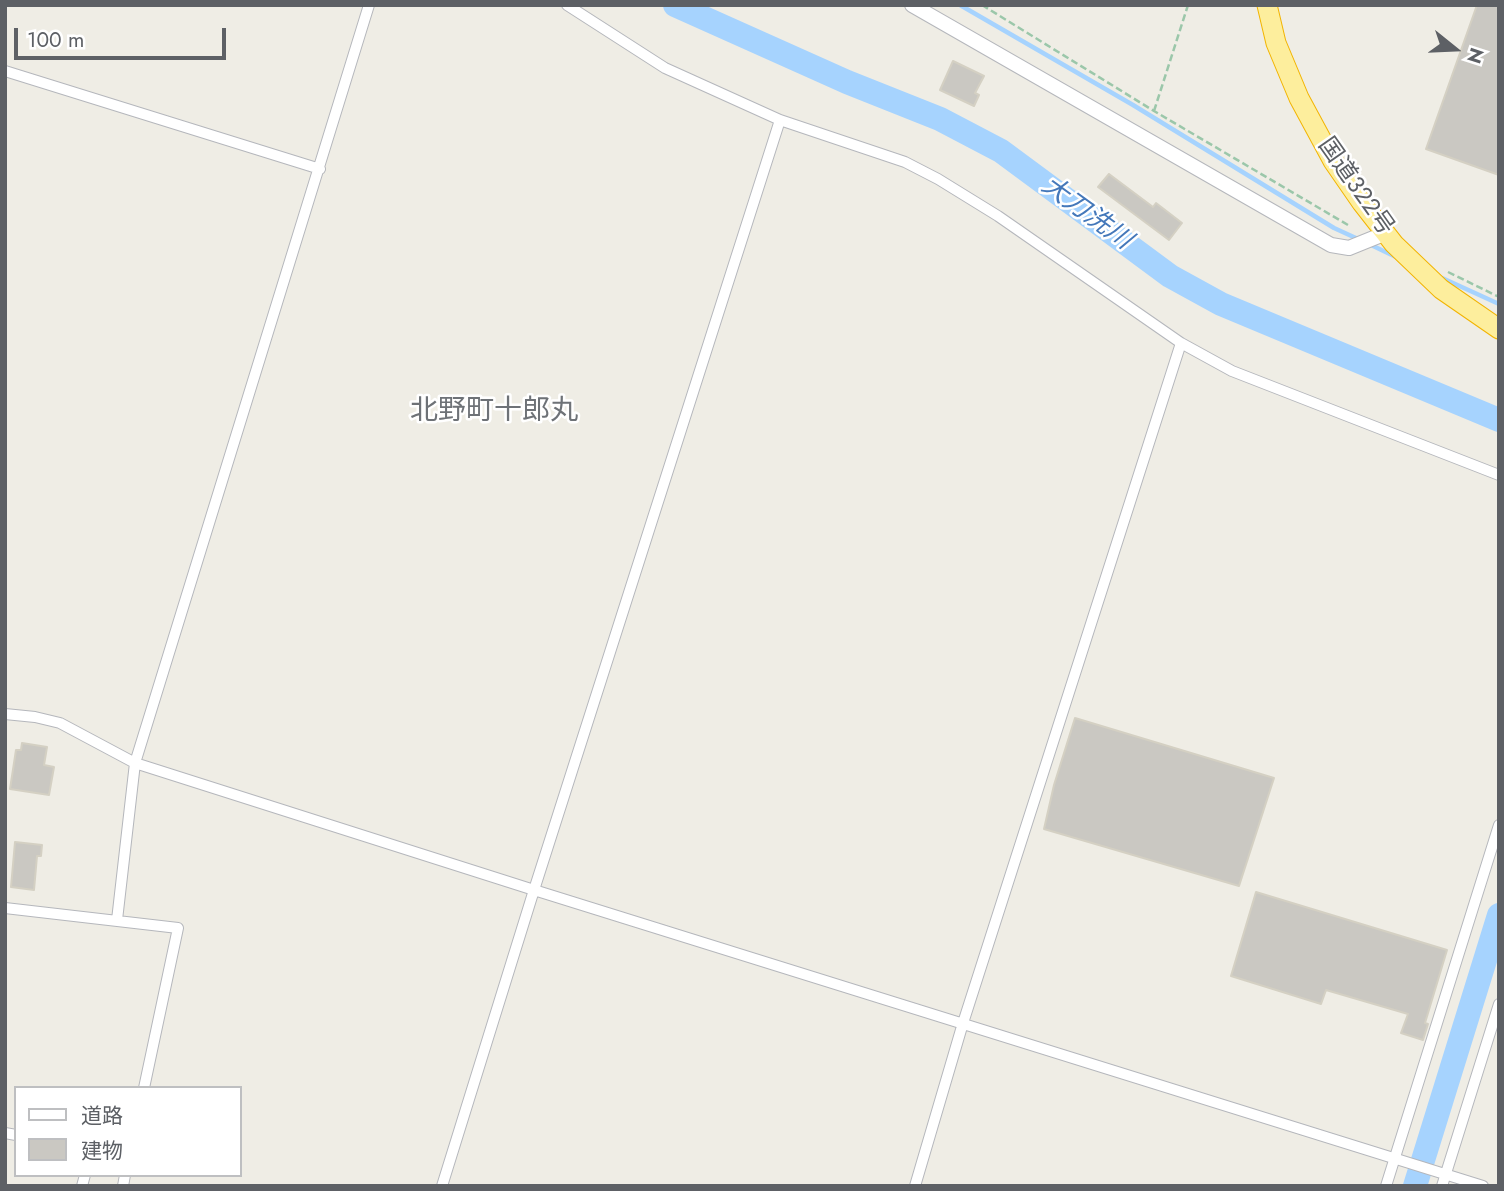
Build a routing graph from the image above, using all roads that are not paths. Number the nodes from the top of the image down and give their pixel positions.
1 (369, 5) edge
2 (567, 5) edge
3 (912, 5) edge
4 (1266, 5) edge
5 (5, 71) edge
6 (780, 120) junction
7 (320, 169) junction
8 (1386, 233) junction
9 (1499, 329) edge
10 (1181, 343) junction
11 (1499, 475) edge
12 (5, 714) edge
13 (135, 763) junction
14 (1499, 825) edge
15 (534, 890) junction
16 (5, 908) edge
17 (117, 920) junction
18 (1499, 1004) edge
19 (964, 1023) junction
20 (144, 1086) edge
21 (1399, 1159) junction
22 (1442, 1173) junction
23 (442, 1186) edge
24 (915, 1186) edge
25 (1386, 1186) edge
26 (1442, 1186) edge
27 (1483, 1186) edge

1 - 7 street
2 - 6 street
3 - 8 street
4 - 8 highway, 国道322号
5 - 7 street
6 - 10 street
6 - 15 street
7 - 13 street
8 - 9 highway, 国道322号
10 - 11 street
10 - 19 street
12 - 13 street
13 - 15 street
13 - 17 street
14 - 21 street
15 - 19 street
15 - 23 street
16 - 17 street
17 - 20 street
18 - 22 street
19 - 21 street
19 - 24 street
21 - 22 street
21 - 25 street
22 - 26 street
22 - 27 street

